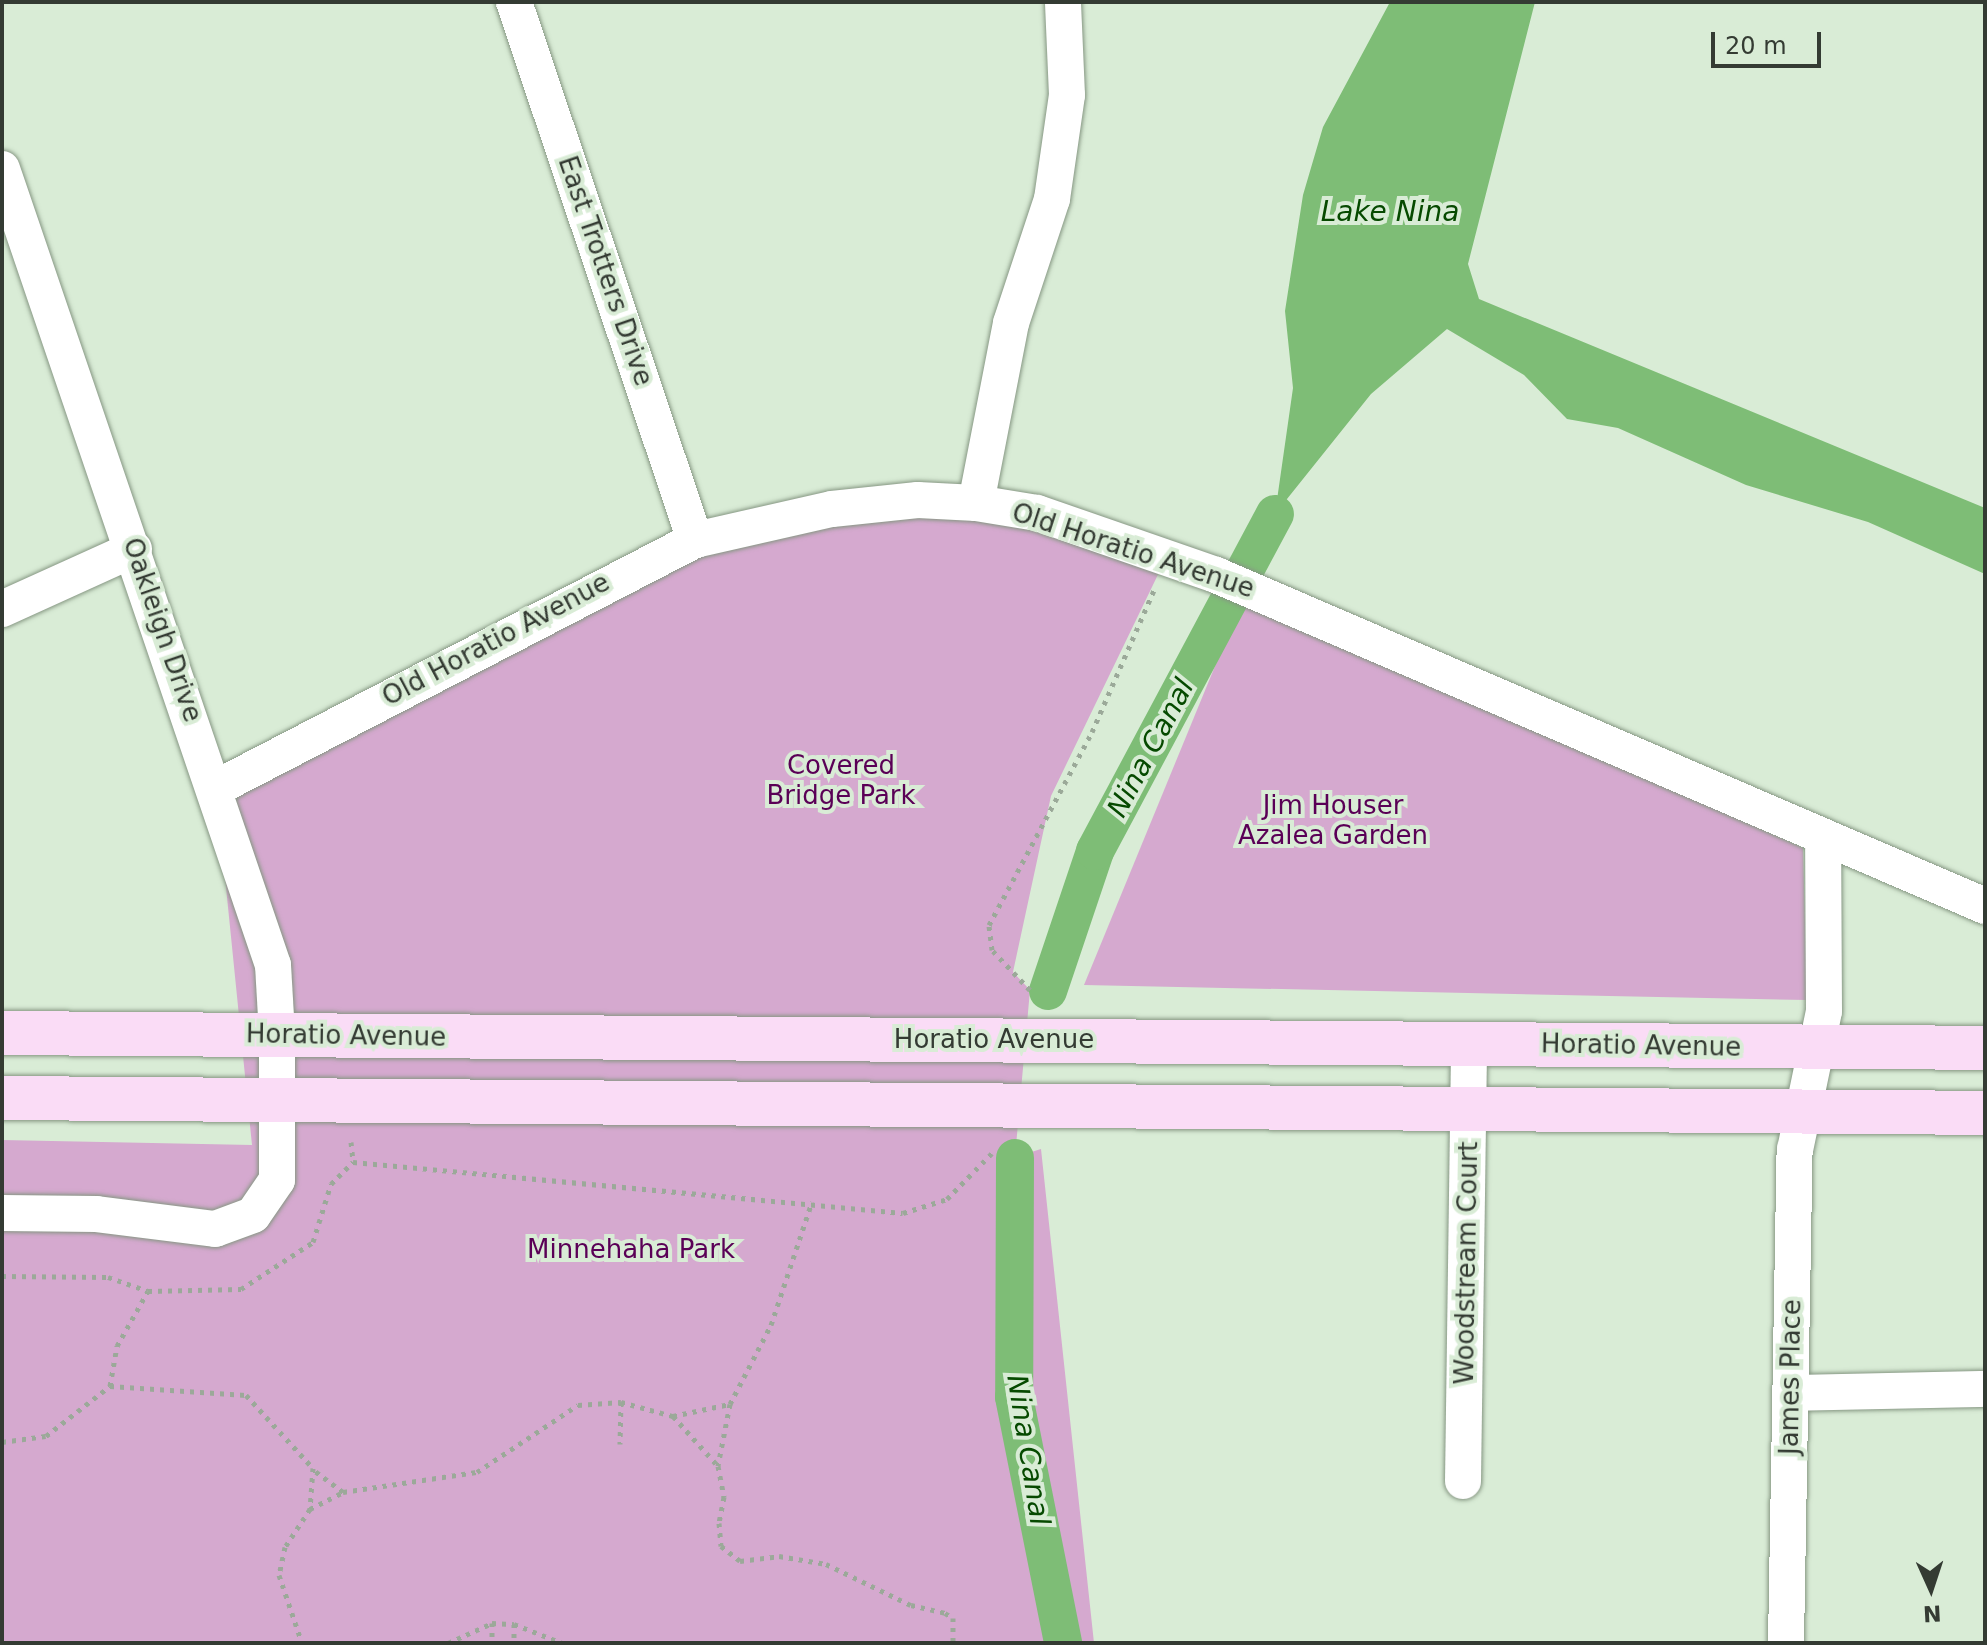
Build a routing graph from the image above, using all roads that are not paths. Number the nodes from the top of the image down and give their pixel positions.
1 (514, 2) edge
2 (1063, 2) edge
3 (2, 169) edge
4 (976, 503) junction
5 (695, 540) junction
6 (134, 549) junction
7 (2, 609) edge
8 (216, 788) junction
9 (1823, 840) junction
10 (1985, 906) edge
11 (2, 1033) edge
12 (277, 1035) junction
13 (1469, 1044) junction
14 (1819, 1048) junction
15 (1985, 1048) edge
16 (2, 1098) edge
17 (277, 1099) junction
18 (1469, 1110) junction
19 (1804, 1112) junction
20 (1985, 1113) edge
21 (2, 1213) edge
22 (1985, 1389) edge
23 (1791, 1393) junction
24 (1463, 1481) dead end
25 (1786, 1643) edge

1 - 5 street, East Trotters Drive
2 - 4 street
3 - 6 street, Oakleigh Drive
4 - 5 street, Old Horatio Avenue
4 - 9 street, Old Horatio Avenue
5 - 8 street, Old Horatio Avenue
6 - 7 street
6 - 8 street, Oakleigh Drive
8 - 12 street, Oakleigh Drive
9 - 10 street, Old Horatio Avenue
9 - 14 street
11 - 12 main road, Horatio Avenue
12 - 13 main road, Horatio Avenue
12 - 17 street, Oakleigh Drive
13 - 14 main road, Horatio Avenue
13 - 18 street, Woodstream Court
14 - 15 main road, Horatio Avenue
14 - 19 street
16 - 17 main road
17 - 18 main road
17 - 21 street, Oakleigh Drive
18 - 19 main road
18 - 24 street, Woodstream Court
19 - 20 main road
19 - 23 street, James Place
22 - 23 street
23 - 25 street, James Place

